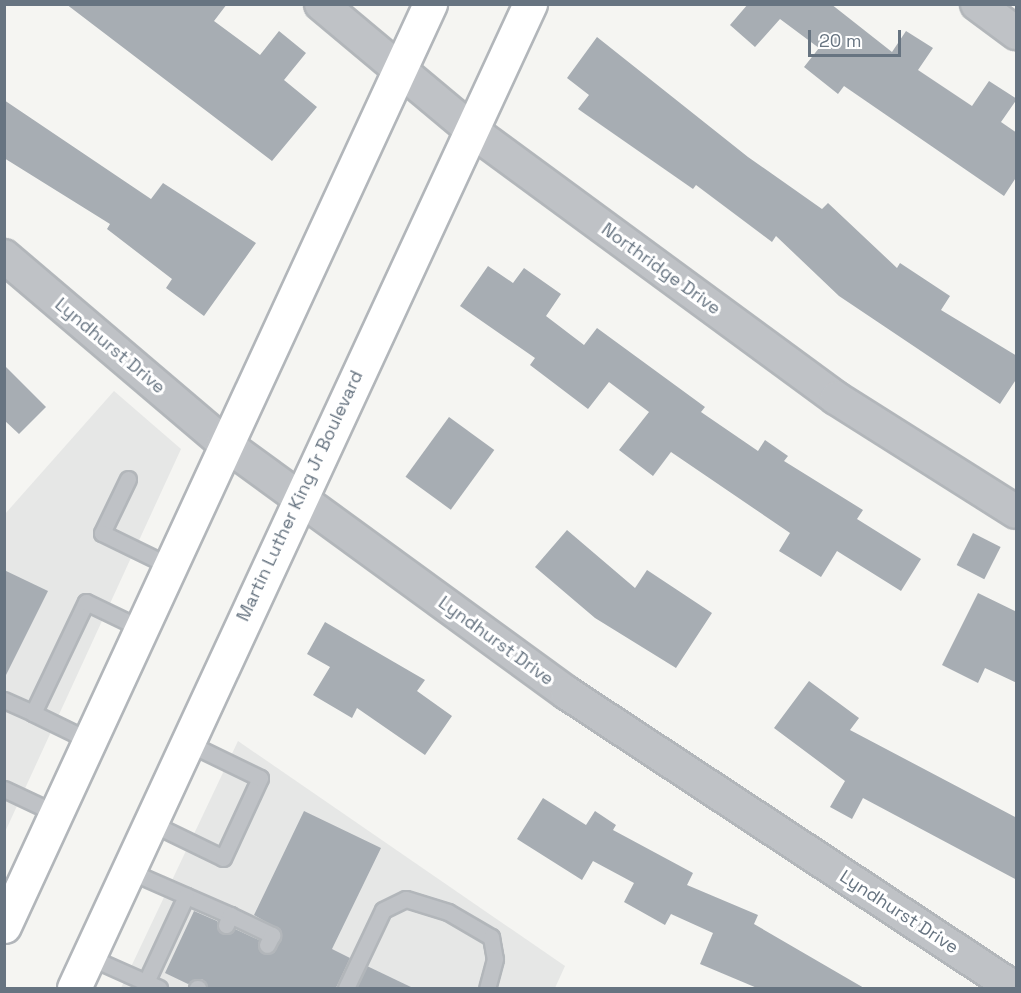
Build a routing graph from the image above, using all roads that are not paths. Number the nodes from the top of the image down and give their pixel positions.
1 (321, 4) edge
2 (430, 4) edge
3 (530, 4) edge
4 (977, 4) edge
5 (1017, 33) edge
6 (400, 70) junction
7 (474, 132) junction
8 (4, 256) edge
9 (224, 443) junction
10 (128, 478) dead end
11 (299, 497) junction
12 (1017, 512) edge
13 (168, 565) junction
14 (140, 628) junction
15 (4, 700) edge
16 (33, 713) junction
17 (88, 740) junction
18 (186, 742) junction
19 (4, 789) edge
20 (55, 813) junction
21 (149, 822) junction
22 (127, 870) junction
23 (186, 896) junction
24 (6, 917) edge
25 (267, 945) dead end
26 (87, 956) junction
27 (153, 986) edge
28 (74, 988) edge
29 (346, 988) edge
30 (487, 988) edge
31 (1014, 988) edge

1 - 6 street, Northridge Drive
2 - 6 main road
3 - 7 main road, Martin Luther King Jr Boulevard
4 - 5 street
6 - 7 street, Northridge Drive
6 - 9 main road
7 - 11 main road, Martin Luther King Jr Boulevard
7 - 12 street, Northridge Drive
8 - 9 street, Lyndhurst Drive
9 - 11 street, Lyndhurst Drive
9 - 13 main road
10 - 13 lane
11 - 18 main road, Martin Luther King Jr Boulevard
11 - 31 street, Lyndhurst Drive
13 - 14 main road
14 - 16 lane
14 - 17 main road
15 - 16 lane
16 - 17 lane
17 - 20 main road
18 - 21 main road, Martin Luther King Jr Boulevard
18 - 21 lane
19 - 20 lane
20 - 24 main road
21 - 22 main road, Martin Luther King Jr Boulevard
22 - 23 lane
22 - 26 main road, Martin Luther King Jr Boulevard
23 - 25 lane
23 - 27 lane
26 - 27 lane
26 - 28 main road, Martin Luther King Jr Boulevard
29 - 30 lane

